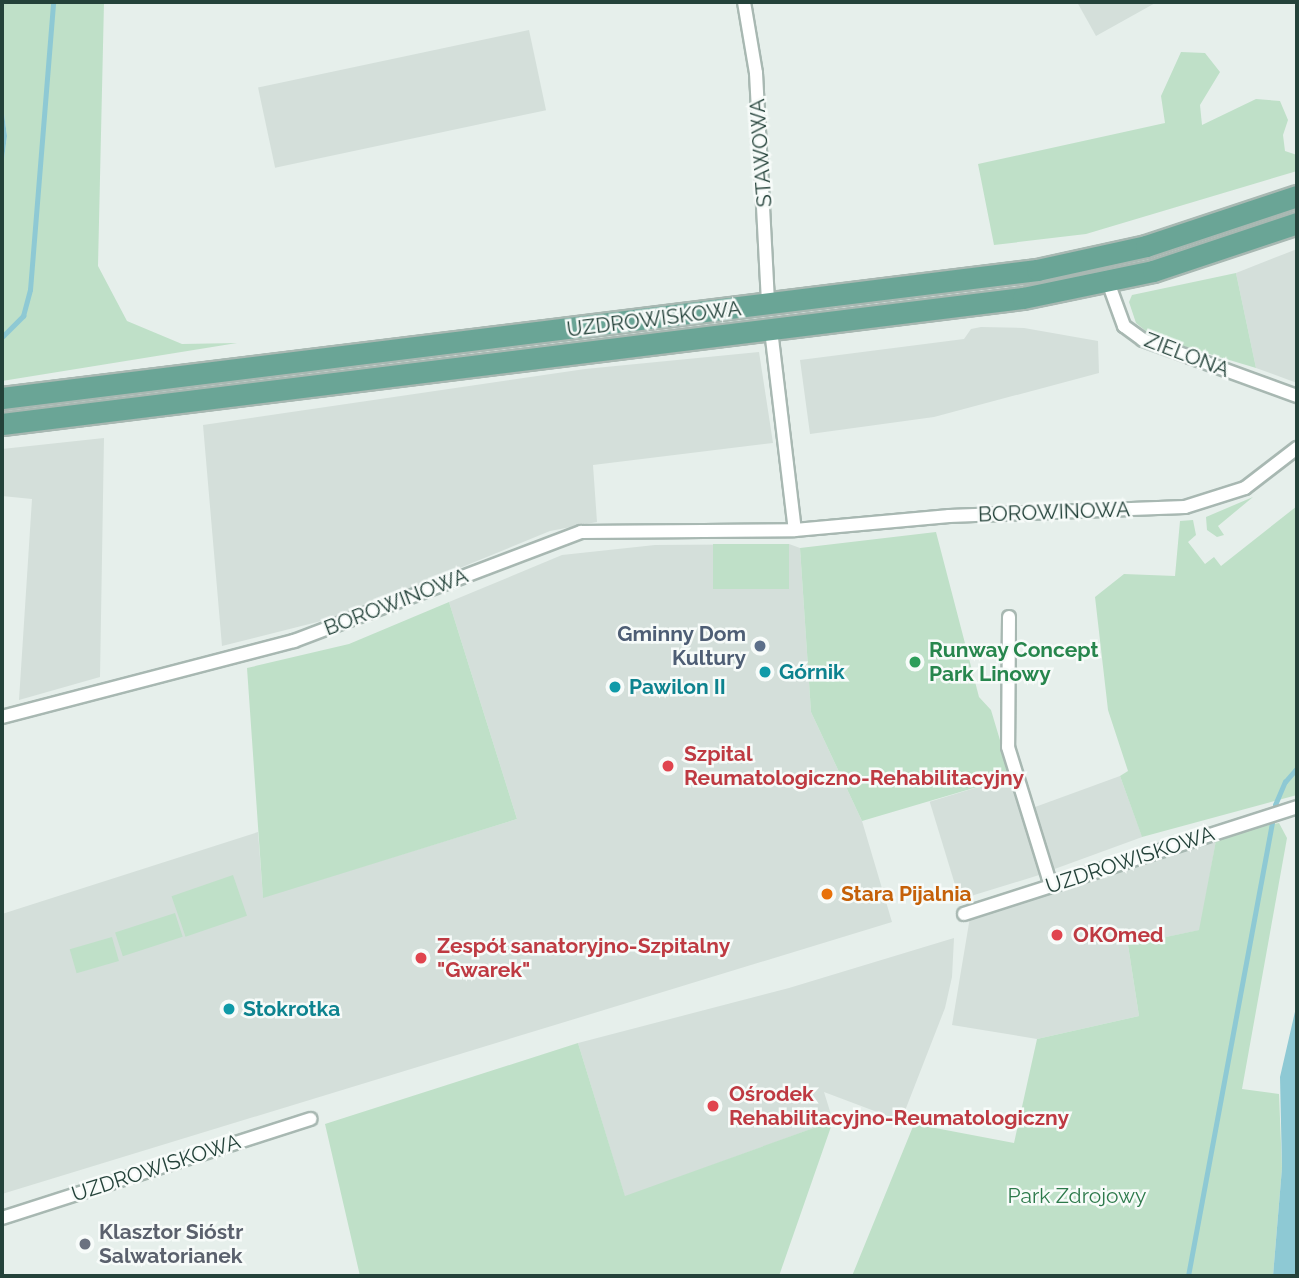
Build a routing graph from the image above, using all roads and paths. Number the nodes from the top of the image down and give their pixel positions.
1 (744, 2) edge
2 (1297, 196) edge
3 (1297, 223) edge
4 (1108, 282) junction
5 (768, 305) junction
6 (771, 330) junction
7 (738, 335) junction
8 (1297, 396) edge
9 (2, 398) edge
10 (2, 424) edge
11 (1297, 448) edge
12 (794, 530) junction
13 (1009, 617) dead end
14 (2, 717) edge
15 (1297, 807) edge
16 (1051, 886) junction
17 (964, 914) dead end
18 (310, 1119) dead end
19 (2, 1217) edge

1 - 5 street, STAWOWA
2 - 5 main road, UZDROWISKOWA
3 - 4 main road, UZDROWISKOWA
4 - 6 main road, UZDROWISKOWA
4 - 8 street, ZIELONA
5 - 7 main road
5 - 9 main road, UZDROWISKOWA
6 - 7 main road, UZDROWISKOWA
6 - 12 street
7 - 10 main road, UZDROWISKOWA
11 - 12 street, BOROWINOWA
12 - 14 street, BOROWINOWA
13 - 16 street
15 - 16 street, UZDROWISKOWA
16 - 17 street, UZDROWISKOWA
18 - 19 street, UZDROWISKOWA

